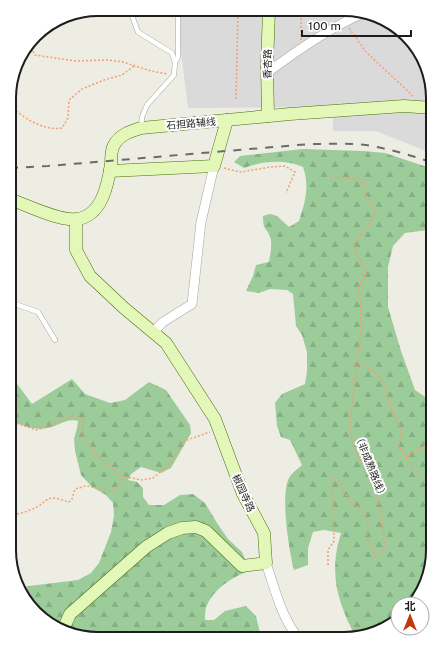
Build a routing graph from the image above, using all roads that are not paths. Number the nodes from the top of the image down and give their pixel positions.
1 (132, 16) edge
2 (178, 16) edge
3 (269, 16) edge
4 (354, 17) edge
5 (175, 62) junction
6 (267, 73) junction
7 (426, 107) edge
8 (268, 116) junction
9 (227, 120) junction
10 (141, 128) junction
11 (214, 166) junction
12 (110, 171) junction
13 (16, 201) edge
14 (76, 220) junction
15 (16, 304) edge
16 (153, 332) junction
17 (55, 340) dead end
18 (266, 563) junction
19 (65, 625) edge
20 (293, 632) edge

1 - 5 lane
2 - 5 lane
3 - 6 street, 香杏路
4 - 6 street
5 - 10 lane
6 - 8 street, 香杏路
7 - 8 street, 石担路辅线
8 - 9 street, 石担路辅线
9 - 10 street, 石担路辅线
9 - 11 street
10 - 12 street, 石担路辅线
11 - 12 street
11 - 16 street
12 - 14 street, 石担路辅线
13 - 14 street
14 - 16 street, 椒园寺路
15 - 17 lane
16 - 18 street, 椒园寺路
18 - 19 street
18 - 20 street

